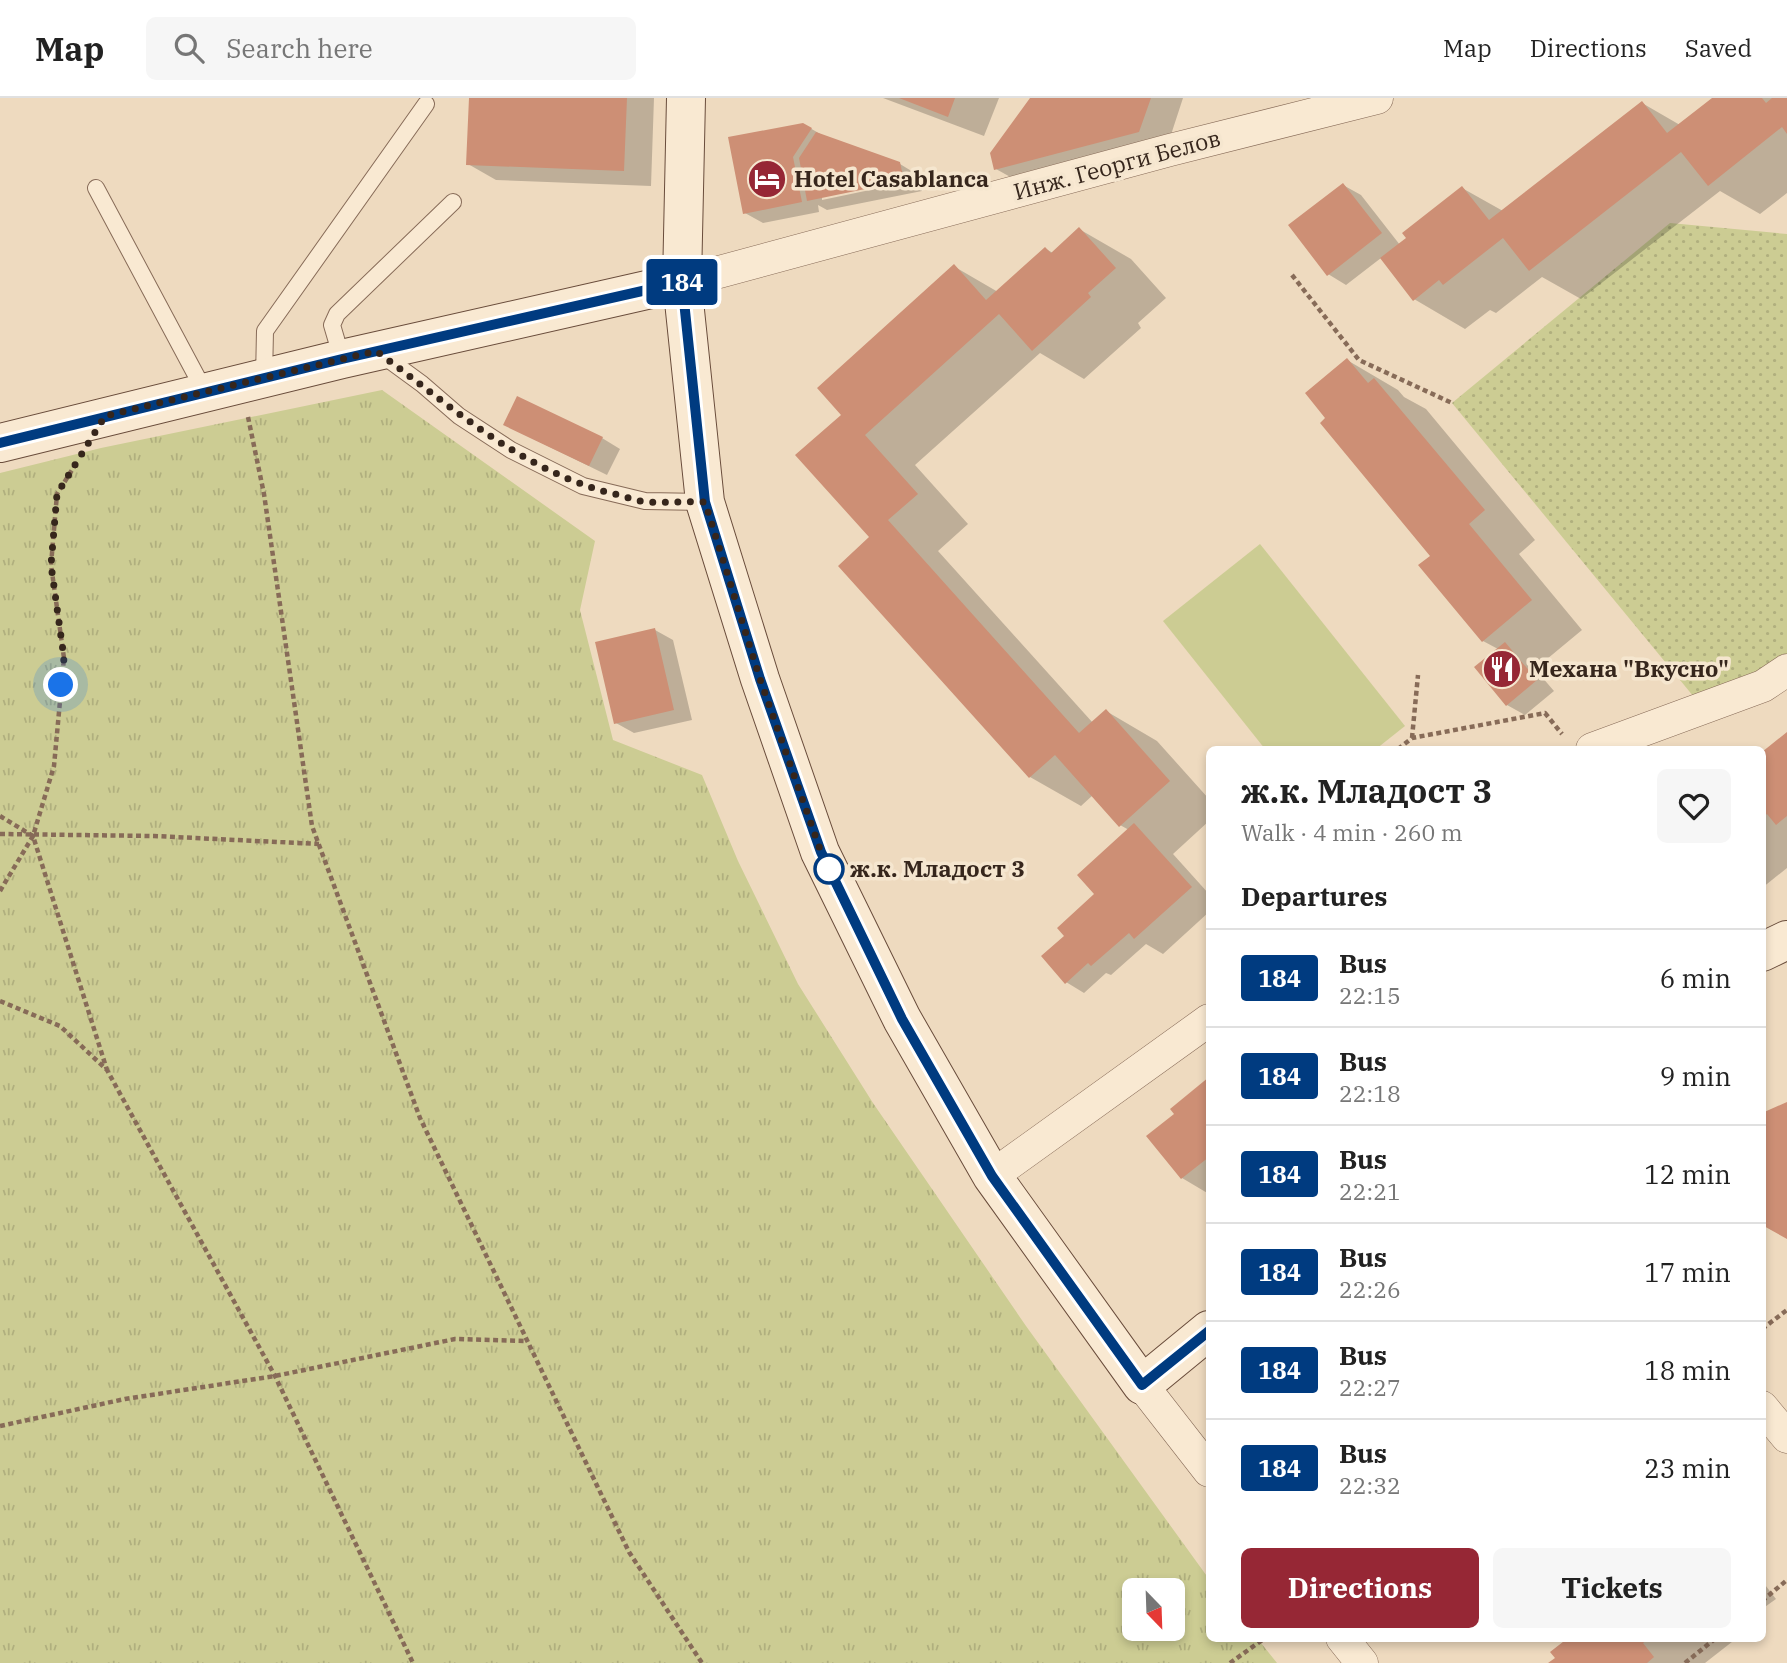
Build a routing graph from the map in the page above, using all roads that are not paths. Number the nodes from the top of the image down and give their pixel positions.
1 (686, 98) edge
2 (1377, 98) edge
3 (426, 104) dead end
4 (96, 188) dead end
5 (453, 202) dead end
6 (682, 282) junction
7 (359, 355) junction
8 (236, 384) junction
9 (0, 443) edge
10 (705, 502) junction
11 (1787, 670) edge
12 (1579, 744) edge
13 (1787, 940) edge
14 (1766, 950) edge
15 (1206, 1022) edge
16 (992, 1176) junction
17 (1206, 1333) edge
18 (1142, 1385) junction
19 (1766, 1412) edge
20 (1787, 1437) edge
21 (1206, 1467) edge
22 (1345, 1642) edge
23 (1362, 1663) edge

1 - 6 street
2 - 6 street, Инж. Георги Белов
3 - 8 lane
4 - 8 lane
5 - 7 lane
6 - 7 street, Инж. Георги Белов
6 - 10 street
7 - 8 street, Инж. Георги Белов
7 - 10 lane
8 - 9 street, Инж. Георги Белов
10 - 16 street
11 - 12 street
13 - 14 street
15 - 16 street
16 - 18 street
17 - 18 street
18 - 21 street
19 - 20 street
22 - 23 street

